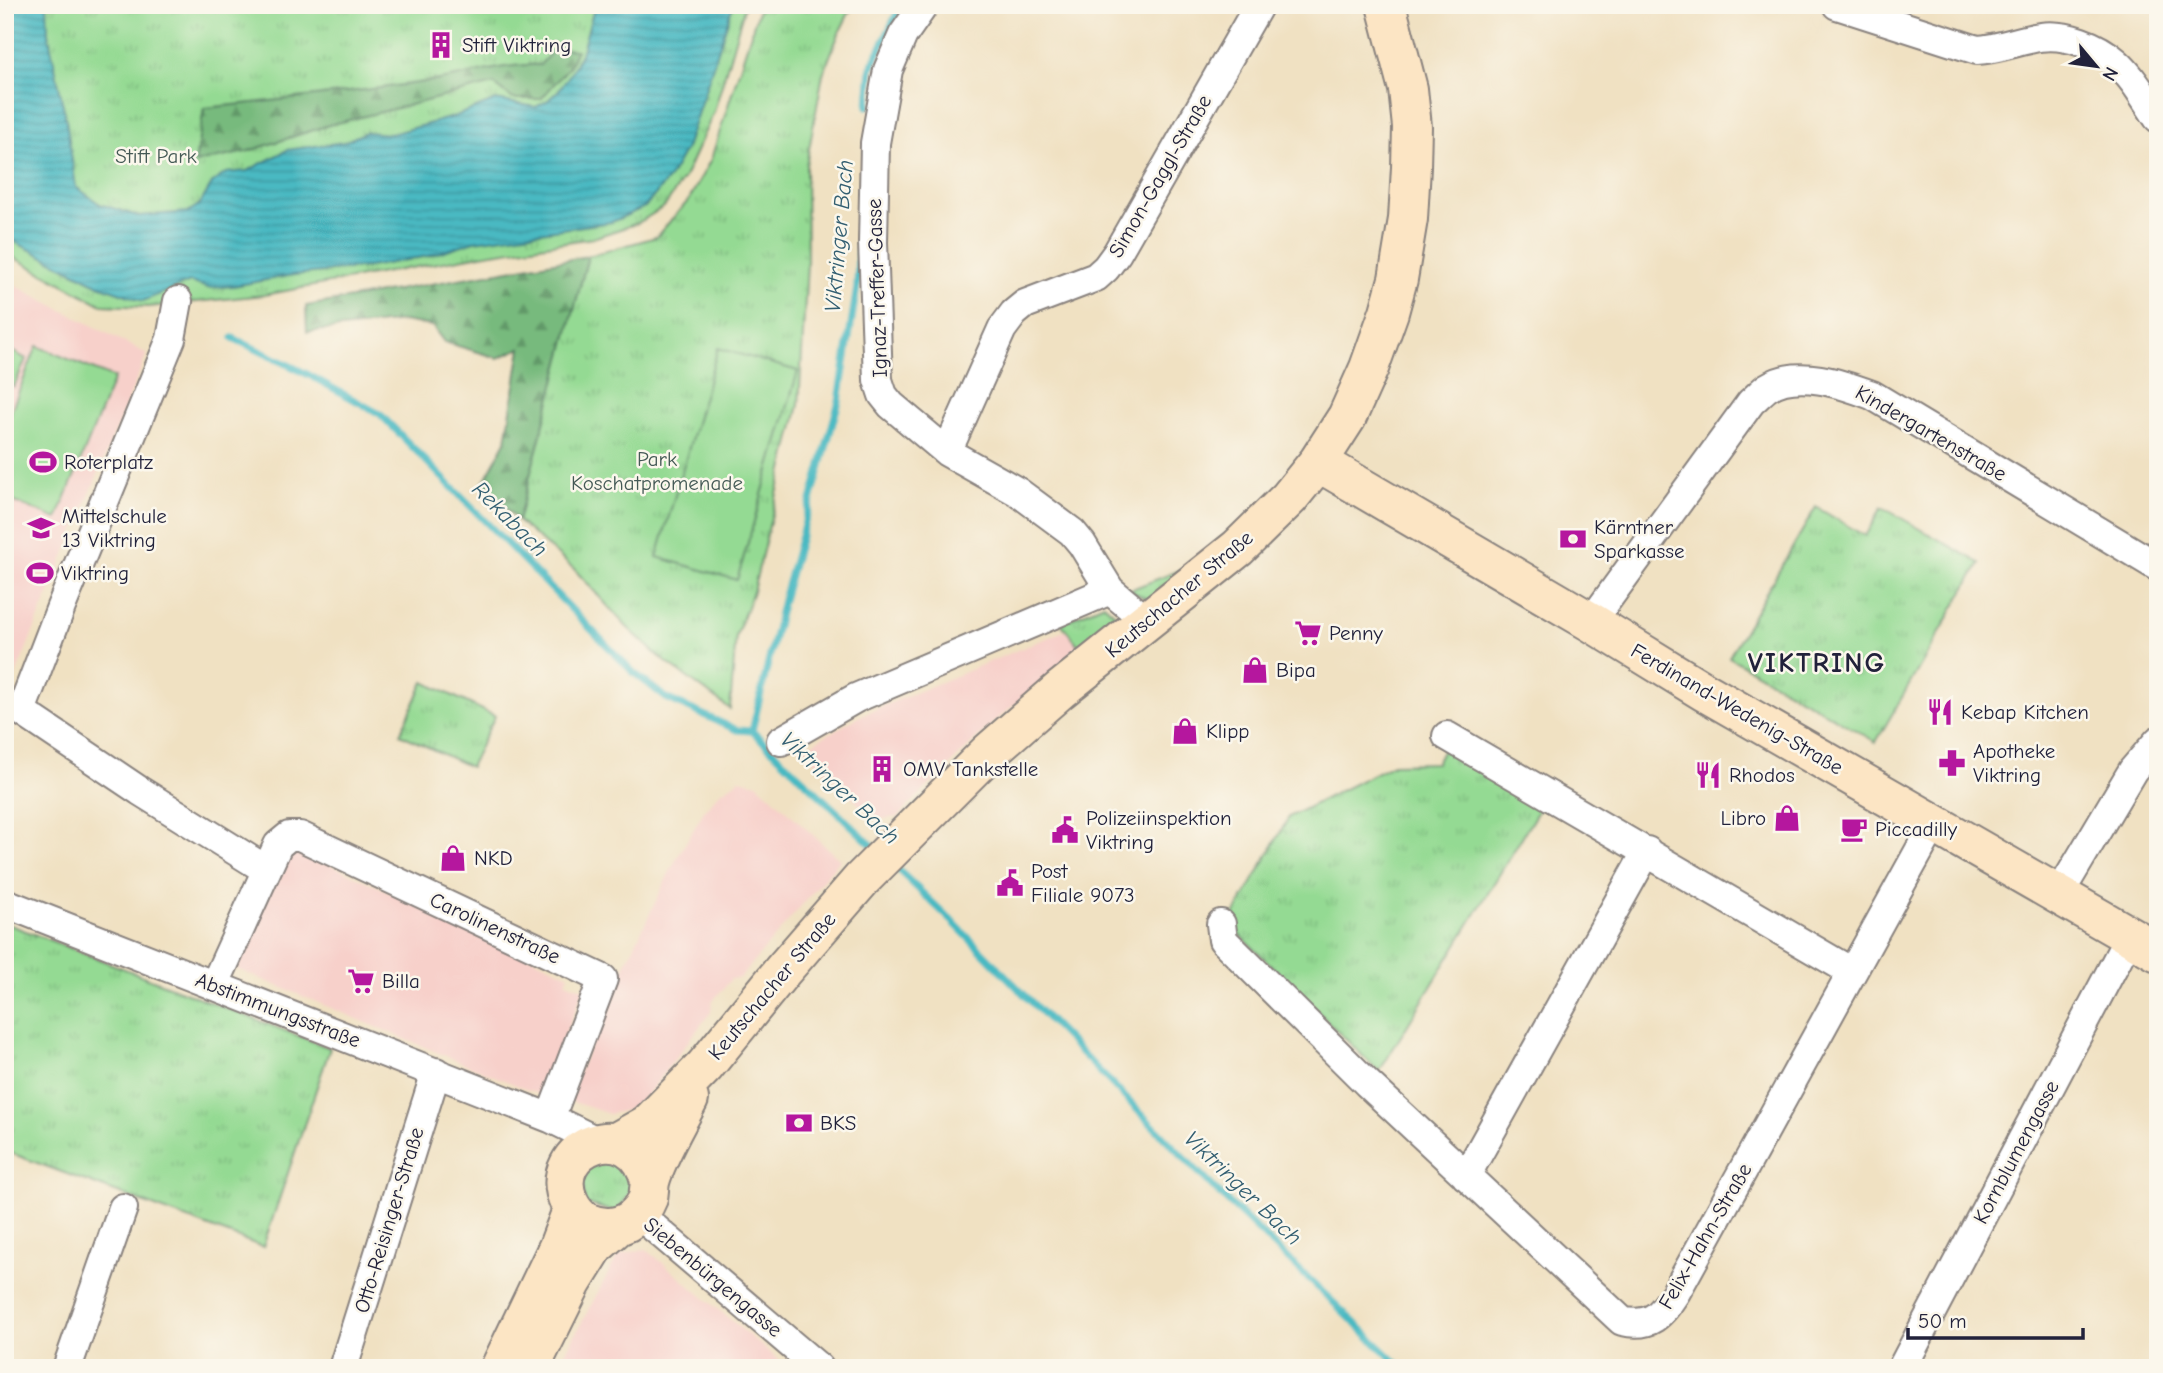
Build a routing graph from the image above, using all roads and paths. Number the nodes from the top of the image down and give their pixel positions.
1 (924, 5) edge
2 (1259, 5) edge
3 (1386, 5) edge
4 (1837, 5) edge
5 (2158, 118) edge
6 (177, 301) dead end
7 (947, 452) junction
8 (1318, 462) junction
9 (2158, 567) edge
10 (1110, 590) junction
11 (1147, 622) junction
12 (1591, 622) junction
13 (1447, 736) dead end
14 (781, 740) dead end
15 (2158, 741) edge
16 (1934, 824) junction
17 (1647, 851) junction
18 (265, 869) junction
19 (2058, 896) junction
20 (5, 903) edge
21 (1222, 924) dead end
22 (2144, 944) edge
23 (1852, 972) junction
24 (214, 986) junction
25 (705, 1066) junction
26 (436, 1072) junction
27 (550, 1118) junction
28 (595, 1148) junction
29 (1466, 1176) junction
30 (635, 1207) junction
31 (123, 1208) dead end
32 (572, 1210) junction
33 (525, 1366) edge
34 (67, 1368) edge
35 (343, 1368) edge
36 (820, 1368) edge
37 (1902, 1368) edge

1 - 7 street, Ignaz-Treffer-Gasse
2 - 7 street, Simon-Gaggl-Straße
3 - 8 main road, Keutschacher Straße
4 - 5 street
6 - 18 street
7 - 10 street, Ignaz-Treffer-Gasse
8 - 11 main road, Keutschacher Straße
8 - 12 main road, Ferdinand-Wedenig-Straße
9 - 12 street, Kindergartenstraße
10 - 11 street, Ignaz-Treffer-Gasse
10 - 14 street
11 - 25 main road, Keutschacher Straße
12 - 16 main road, Ferdinand-Wedenig-Straße
13 - 17 street
15 - 19 street
16 - 19 main road, Ferdinand-Wedenig-Straße
16 - 23 street, Felix-Hahn-Straße
17 - 23 street
17 - 29 street
18 - 24 street, Carolinenstraße
18 - 27 street, Carolinenstraße
19 - 22 main road, Ferdinand-Wedenig-Straße
20 - 24 street, Abstimmungsstraße
21 - 29 street, Felix-Hahn-Straße
22 - 37 street, Kornblumengasse
23 - 29 street, Felix-Hahn-Straße
24 - 26 street, Abstimmungsstraße
25 - 28 main road, Keutschacher Straße
25 - 30 main road, Keutschacher Straße
26 - 27 street, Abstimmungsstraße
26 - 35 street, Otto-Reisinger-Straße
27 - 28 street, Abstimmungsstraße
28 - 30 main road
28 - 32 main road
30 - 32 main road
30 - 33 main road, Keutschacher Straße
30 - 36 street, Siebenbürgengasse
31 - 34 street
32 - 33 main road, Keutschacher Straße

